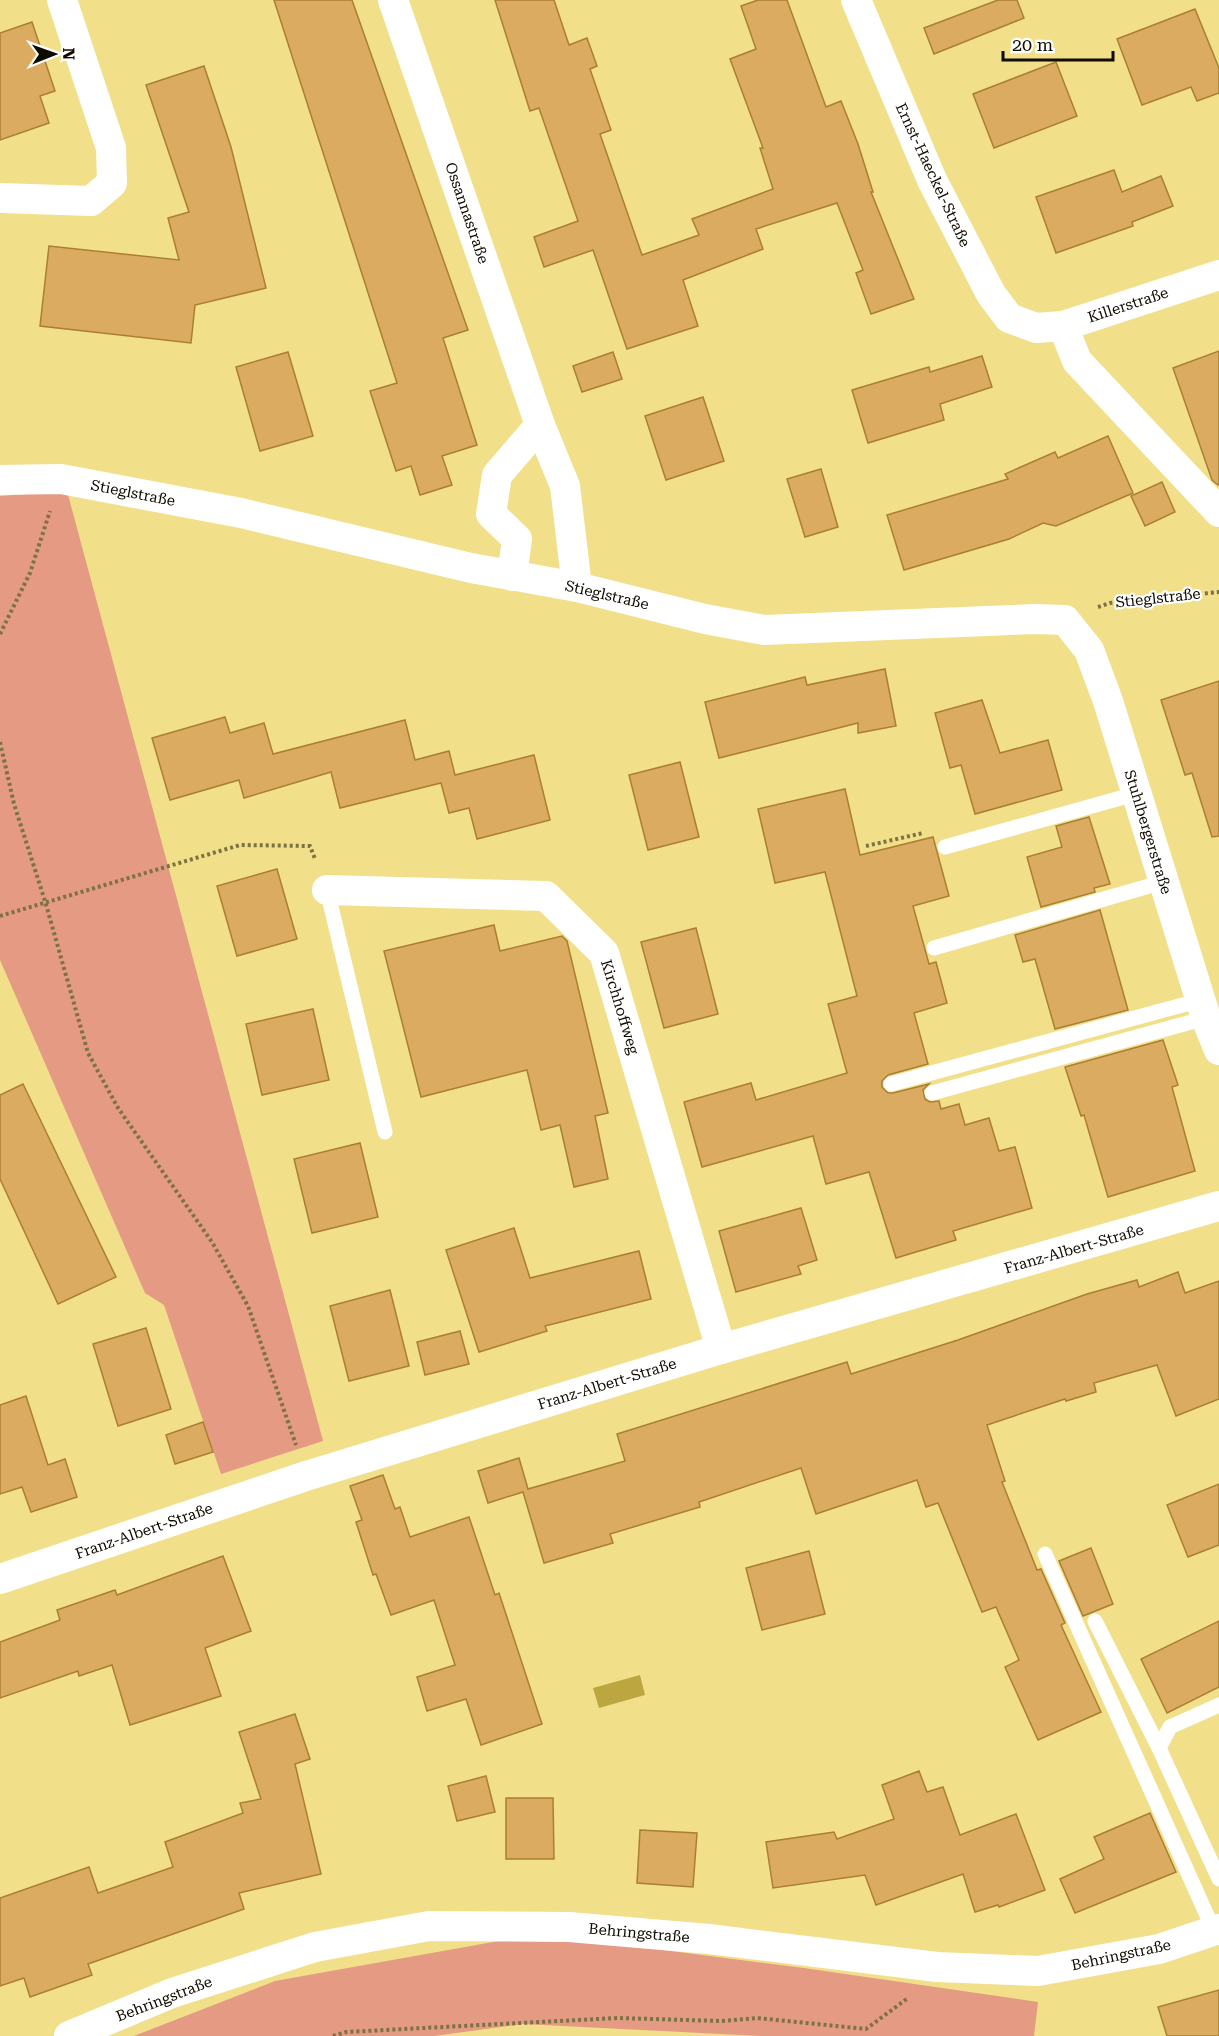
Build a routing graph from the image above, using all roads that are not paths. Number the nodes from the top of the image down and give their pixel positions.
1 (62, 0) edge
2 (393, 0) edge
3 (856, 0) edge
4 (0, 198) edge
5 (1219, 275) edge
6 (1050, 327) junction
7 (540, 425) junction
8 (0, 480) edge
9 (1219, 512) edge
10 (512, 576) junction
11 (577, 587) junction
12 (1065, 620) joint
13 (1135, 794) junction
14 (945, 847) dead end
15 (1163, 882) junction
16 (327, 890) joint
17 (933, 948) dead end
18 (1204, 1009) junction
19 (1219, 1050) edge
20 (891, 1084) dead end
21 (932, 1093) dead end
22 (385, 1132) dead end
23 (1219, 1206) edge
24 (721, 1349) junction
25 (1045, 1554) dead end
26 (0, 1579) edge
27 (1095, 1621) dead end
28 (1219, 1705) edge
29 (1159, 1748) junction
30 (1219, 1879) edge
31 (1216, 1930) edge
32 (69, 2036) edge

1 - 4 street
2 - 7 street, Ossannastraße
3 - 6 street, Ernst-Haeckel-Straße
5 - 6 street, Killerstraße
6 - 9 street
7 - 10 street
7 - 11 street, Ossannastraße
8 - 10 street, Stieglstraße
10 - 11 street, Stieglstraße
11 - 12 street, Stieglstraße
12 - 13 street, Stuhlbergerstraße
13 - 14 lane
13 - 15 street, Stuhlbergerstraße
15 - 17 lane
15 - 18 street, Stuhlbergerstraße
16 - 22 lane
16 - 24 street, Kirchhoffweg
18 - 19 street, Stuhlbergerstraße
18 - 20 lane
18 - 21 lane
23 - 24 street, Franz-Albert-Straße
24 - 26 street, Franz-Albert-Straße
25 - 31 lane
27 - 29 lane
28 - 29 lane
29 - 30 lane
31 - 32 street, Behringstraße

